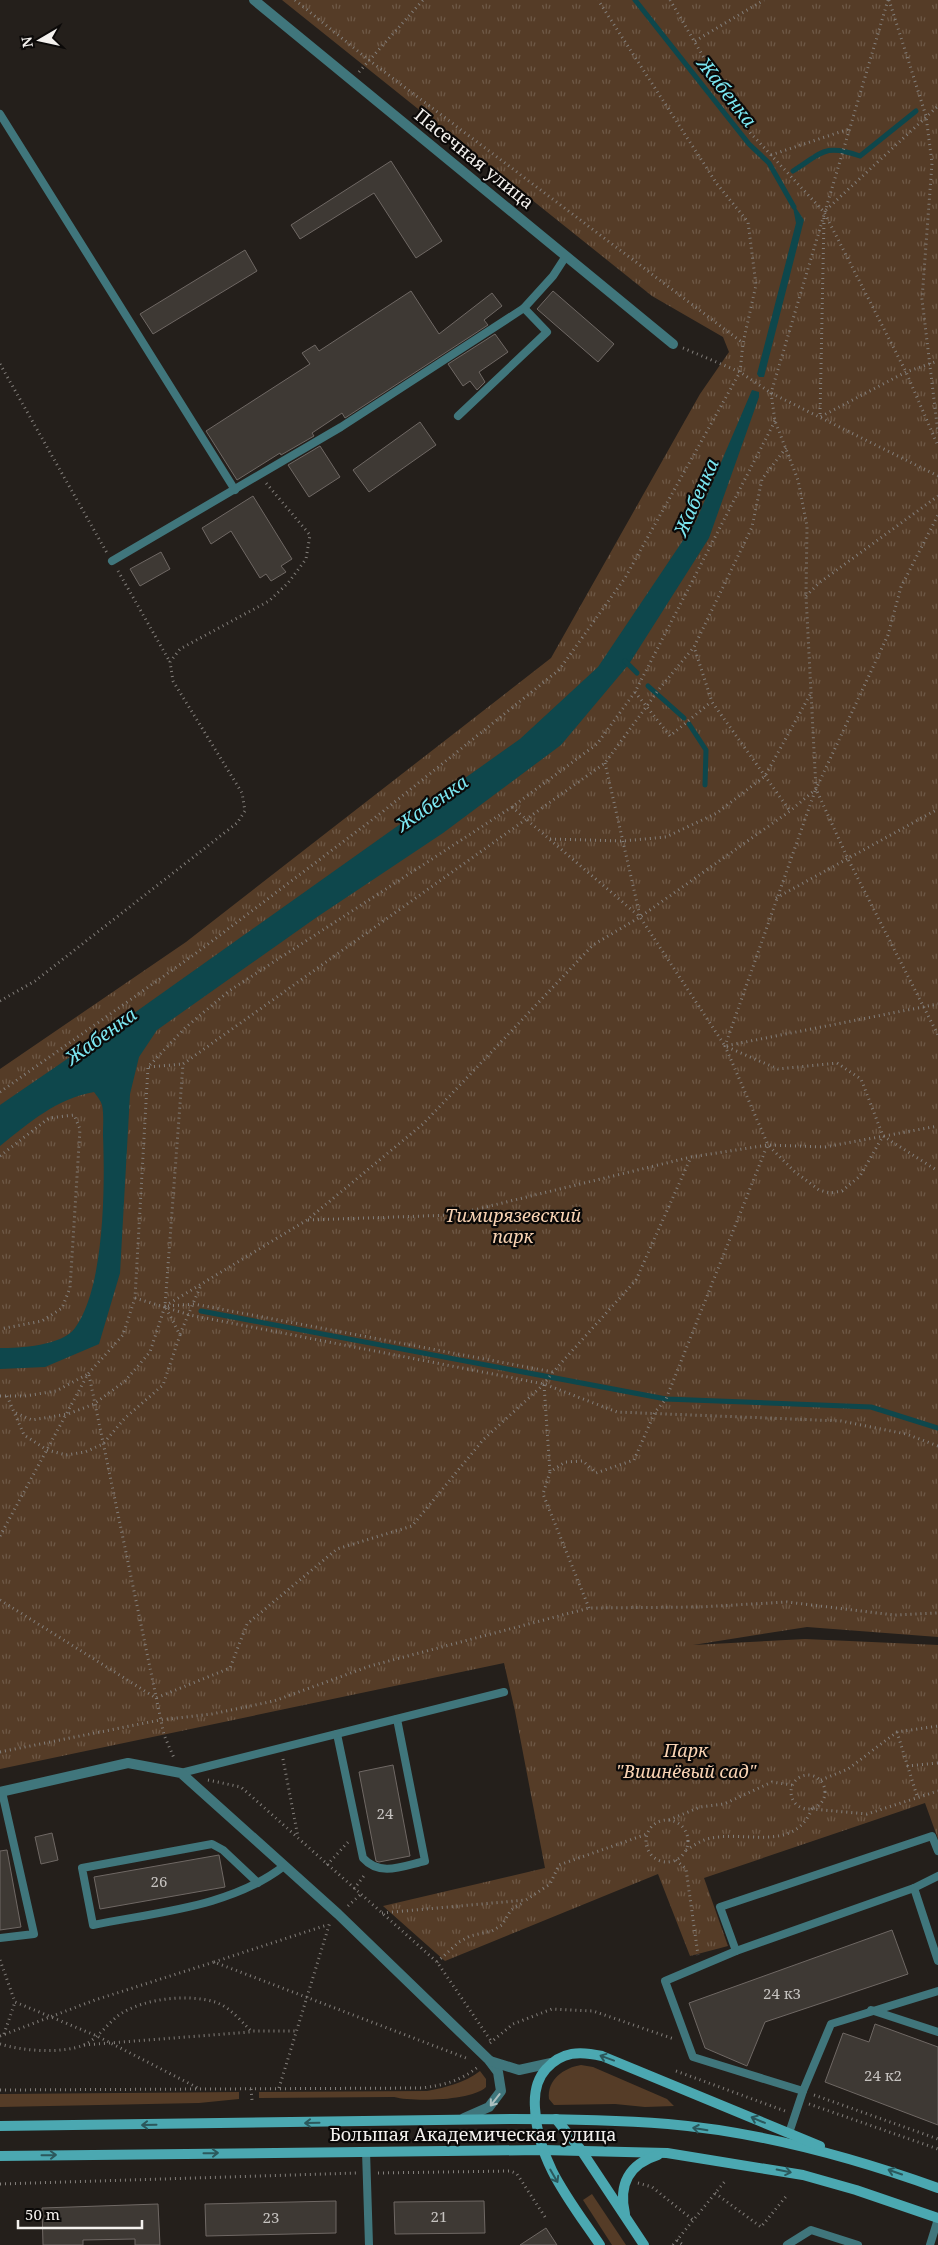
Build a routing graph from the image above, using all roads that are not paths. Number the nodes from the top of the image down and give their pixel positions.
1 (254, 0) edge
2 (0, 114) edge
3 (566, 256) junction
4 (524, 308) junction
5 (673, 344) road end
6 (458, 416) dead end
7 (235, 490) junction
8 (112, 561) road end
9 (504, 1692) dead end
10 (397, 1719) junction
11 (337, 1734) junction
12 (181, 1773) junction
13 (1, 1792) edge
14 (9, 1821) junction
15 (0, 1823) edge
16 (938, 1851) edge
17 (284, 1866) junction
18 (938, 1876) edge
19 (258, 1883) junction
20 (914, 1888) junction
21 (0, 1938) edge
22 (736, 1951) junction
23 (938, 1961) edge
24 (938, 1991) edge
25 (871, 2010) junction
26 (938, 2032) edge
27 (486, 2060) junction
28 (550, 2063) junction
29 (803, 2091) junction
30 (535, 2119) junction
31 (556, 2119) junction
32 (456, 2121) junction
33 (0, 2126) edge
34 (789, 2134) junction
35 (542, 2150) junction
36 (581, 2150) junction
37 (366, 2151) junction
38 (667, 2153) junction
39 (0, 2156) edge
40 (851, 2159) junction
41 (938, 2188) edge
42 (626, 2218) junction
43 (938, 2219) edge
44 (369, 2245) edge
45 (600, 2245) edge
46 (644, 2245) edge
47 (787, 2245) edge
48 (858, 2245) edge
49 (930, 2245) edge

1 - 3 street, Пасечная улица
2 - 7 lane
3 - 4 lane
3 - 5 street, Пасечная улица
4 - 6 lane
4 - 7 lane
7 - 8 lane
9 - 10 lane
10 - 11 lane
10 - 11 lane
11 - 12 lane
12 - 13 street
12 - 17 street
13 - 14 lane
14 - 15 lane
14 - 21 lane
16 - 22 lane
17 - 19 lane
17 - 27 street
18 - 20 lane
19 - 19 lane
20 - 22 lane
20 - 23 lane
22 - 29 lane
24 - 25 lane
25 - 26 lane
25 - 29 lane
27 - 28 street
27 -> 32 street
28 - 30 main road
34 -> 28 main road
29 - 34 lane
30 - 31 main road, Большая Академическая улица
30 - 32 main road, Большая Академическая улица
30 - 35 main road
31 - 36 main road
40 -> 31 main road, Большая Академическая улица
32 -> 33 main road, Большая Академическая улица
34 - 40 main road
35 - 36 main road, Большая Академическая улица
35 - 37 main road, Большая Академическая улица
35 -> 45 main road
36 - 38 main road, Большая Академическая улица
36 - 42 main road
39 -> 37 main road, Большая Академическая улица
37 - 44 lane
38 - 42 main road
38 -> 43 main road, Большая Академическая улица
41 -> 40 main road, Большая Академическая улица
42 - 46 main road
43 - 49 lane
47 - 48 lane

